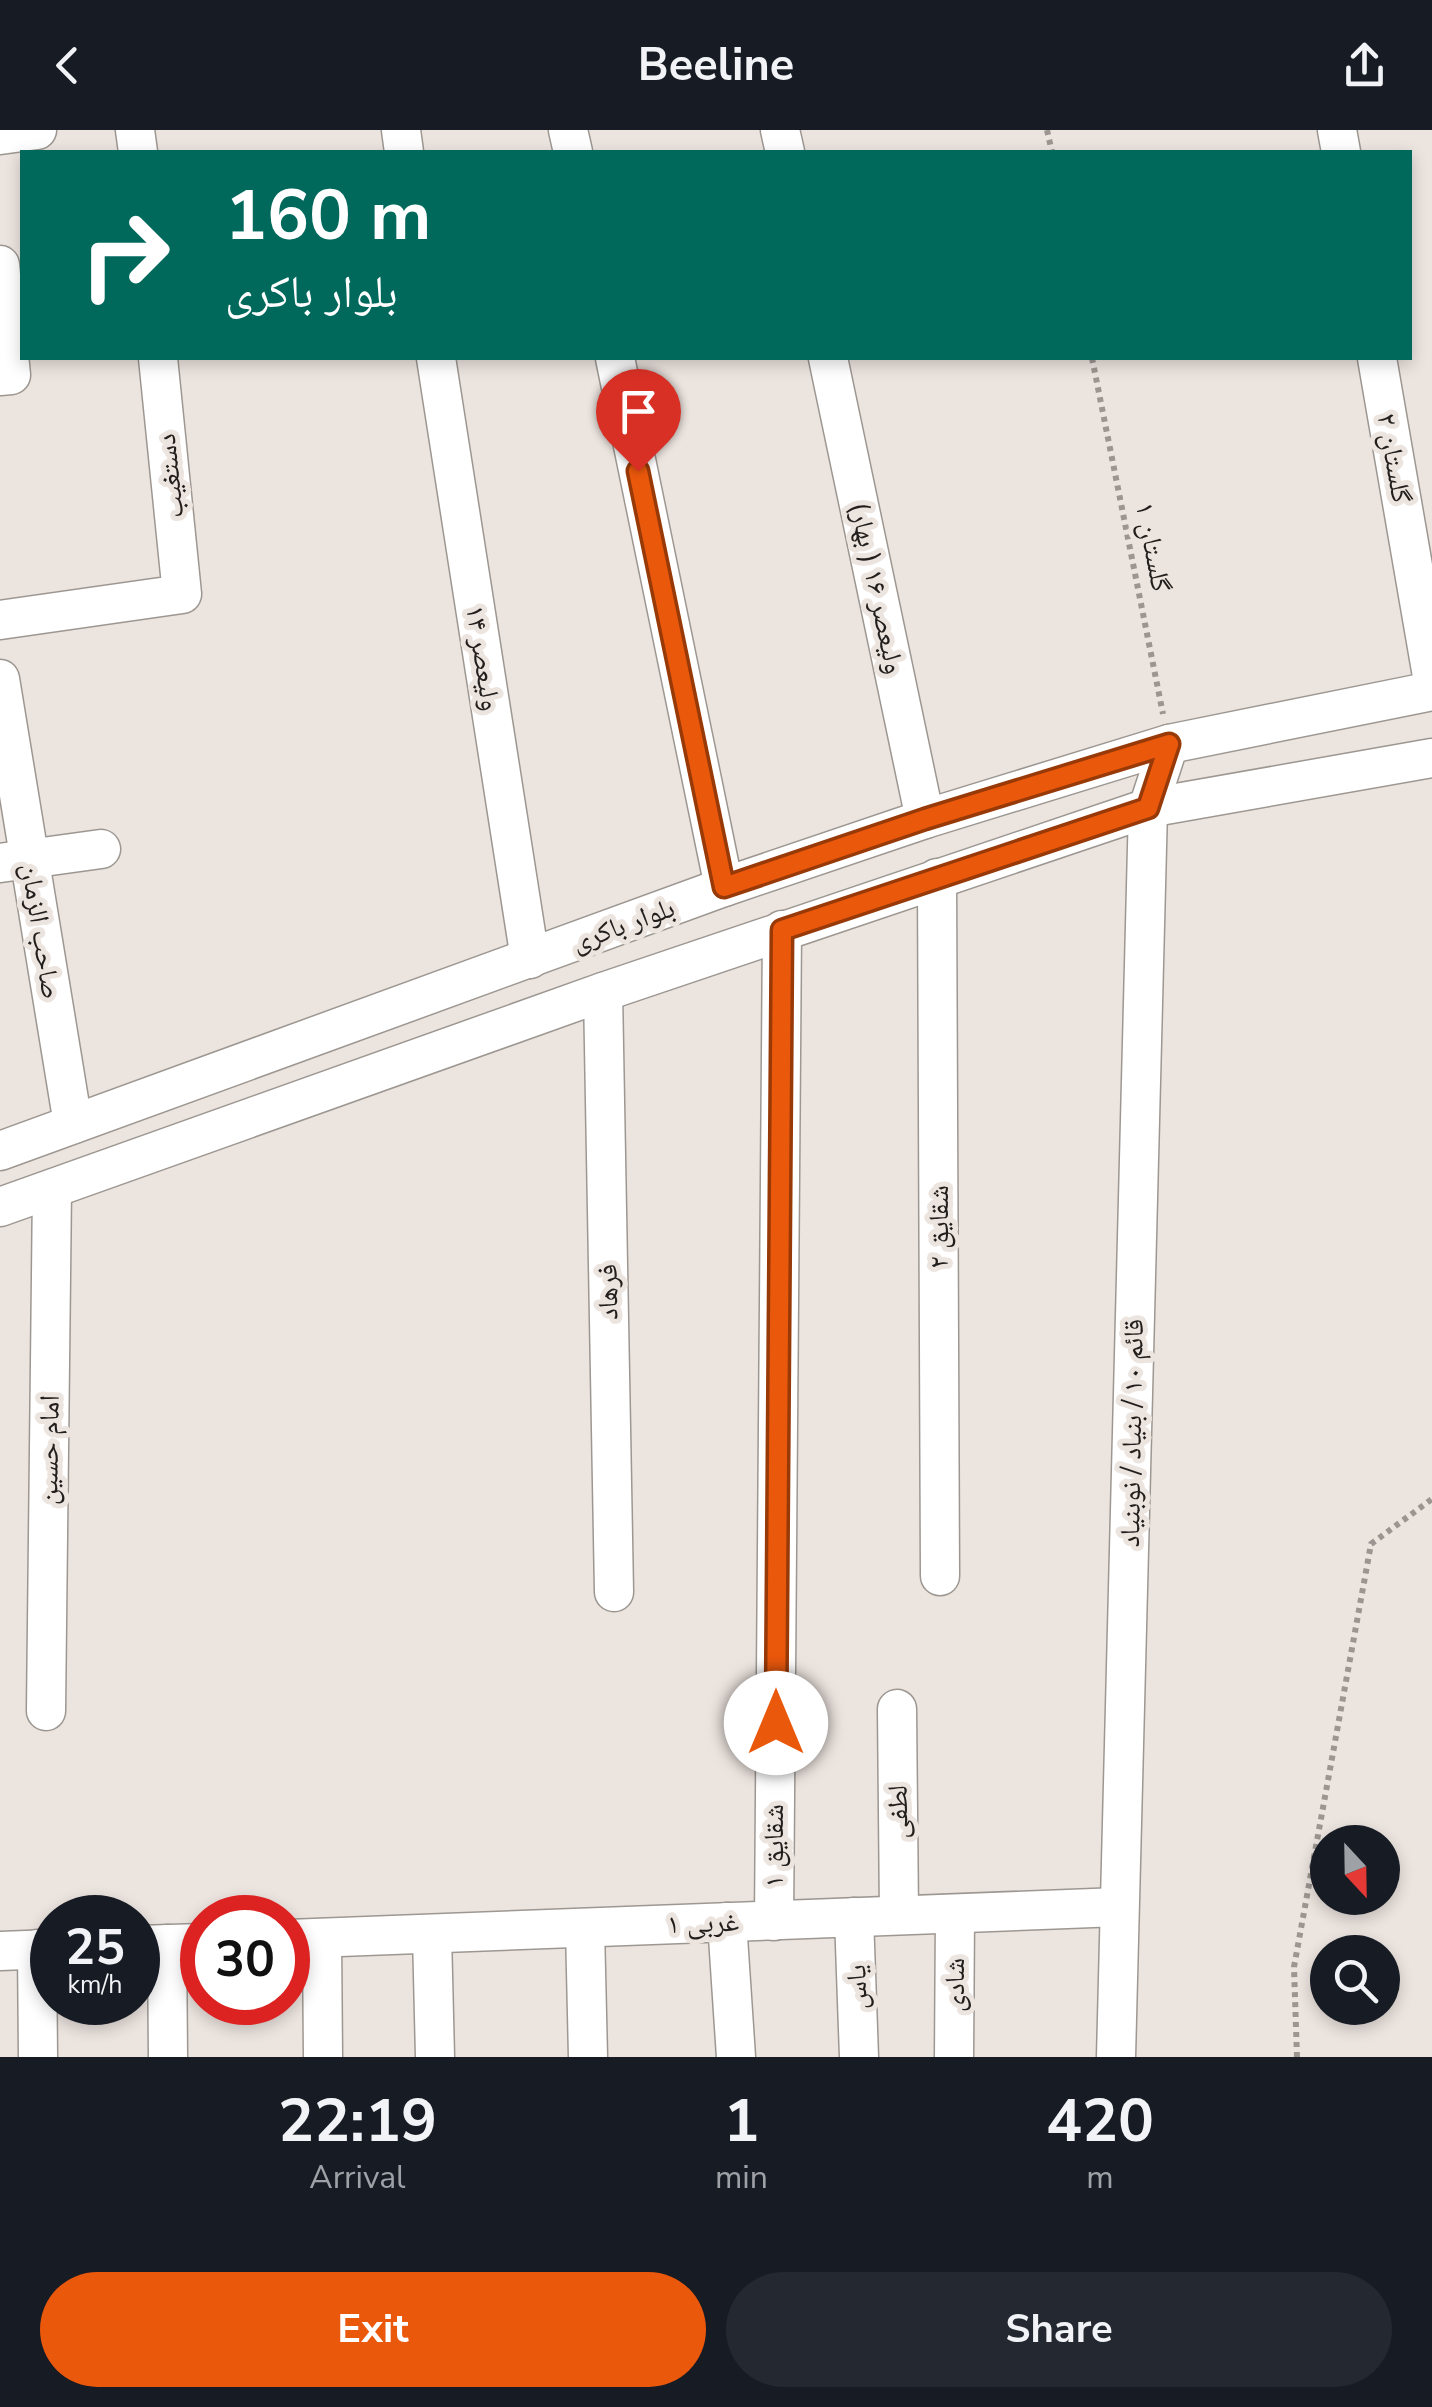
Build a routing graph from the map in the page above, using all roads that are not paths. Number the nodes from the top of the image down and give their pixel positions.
1 (37, 130) edge
2 (0, 135) edge
3 (0, 265) edge
4 (158, 360) edge
5 (436, 360) edge
6 (615, 360) edge
7 (828, 360) edge
8 (1377, 360) edge
9 (6, 376) edge
10 (0, 620) edge
11 (1432, 676) edge
12 (0, 679) edge
13 (1432, 691) edge
14 (1169, 744) junction
15 (1432, 758) edge
16 (1148, 808) junction
17 (925, 819) junction
18 (101, 849) dead end
19 (15, 861) edge
20 (937, 878) junction
21 (724, 887) junction
22 (782, 930) junction
23 (530, 959) junction
24 (603, 992) junction
25 (73, 1124) junction
26 (0, 1151) edge
27 (52, 1189) junction
28 (0, 1207) edge
29 (940, 1576) dead end
30 (614, 1592) dead end
31 (897, 1709) dead end
32 (46, 1711) dead end
33 (1119, 1907) junction
34 (955, 1914) junction
35 (899, 1916) junction
36 (854, 1917) junction
37 (774, 1921) junction
38 (727, 1922) junction
39 (585, 1928) junction
40 (432, 1934) junction
41 (310, 1939) edge
42 (169, 1944) edge
43 (310, 1972) edge
44 (36, 2025) edge
45 (38, 2057) edge
46 (168, 2057) edge
47 (323, 2057) edge
48 (434, 2057) edge
49 (588, 2057) edge
50 (736, 2057) edge
51 (859, 2057) edge
52 (954, 2057) edge
53 (1116, 2057) edge

1 - 2 street
3 - 9 street
4 - 10 street, دستغیب
5 - 23 street, ولیعصر ۱۴
6 - 21 street
7 - 17 street, ولیعصر ۱۶ ( بهار)
8 - 11 street, گلستان ۲
12 - 19 street, صاحب الزمان
13 - 14 street, بلوار باکری
14 - 16 street, قائم ۱۰ / بنیاد / نوبنیاد
14 - 17 street, بلوار باکری
15 - 16 street, بلوار باکری
16 - 20 street, بلوار باکری
16 - 33 street, قائم ۱۰ / بنیاد / نوبنیاد
17 - 21 street, بلوار باکری
18 - 19 street
19 - 25 street, صاحب الزمان
20 - 22 street, بلوار باکری
20 - 29 street, شقایق ۲
21 - 23 street, بلوار باکری
22 - 24 street, بلوار باکری
22 - 37 street, شقایق ۱
23 - 25 street, بلوار باکری
24 - 27 street, بلوار باکری
24 - 30 street, فرهاد
25 - 26 street, بلوار باکری
27 - 28 street, بلوار باکری
27 - 32 street, امام حسین
31 - 35 street, لطفی
33 - 34 street, ۱ غربی
33 - 53 street, قائم ۱۰ / بنیاد / نوبنیاد
34 - 35 street, ۱ غربی
34 - 52 street, شادی
35 - 36 street, ۱ غربی
36 - 37 street, ۱ غربی
36 - 51 street, یاس
37 - 38 street, ۱ غربی
38 - 39 street, ۱ غربی
38 - 50 street
39 - 40 street, ۱ غربی
39 - 49 street
40 - 41 street, ۱ غربی
40 - 48 street
42 - 46 street
43 - 47 street
44 - 45 street

